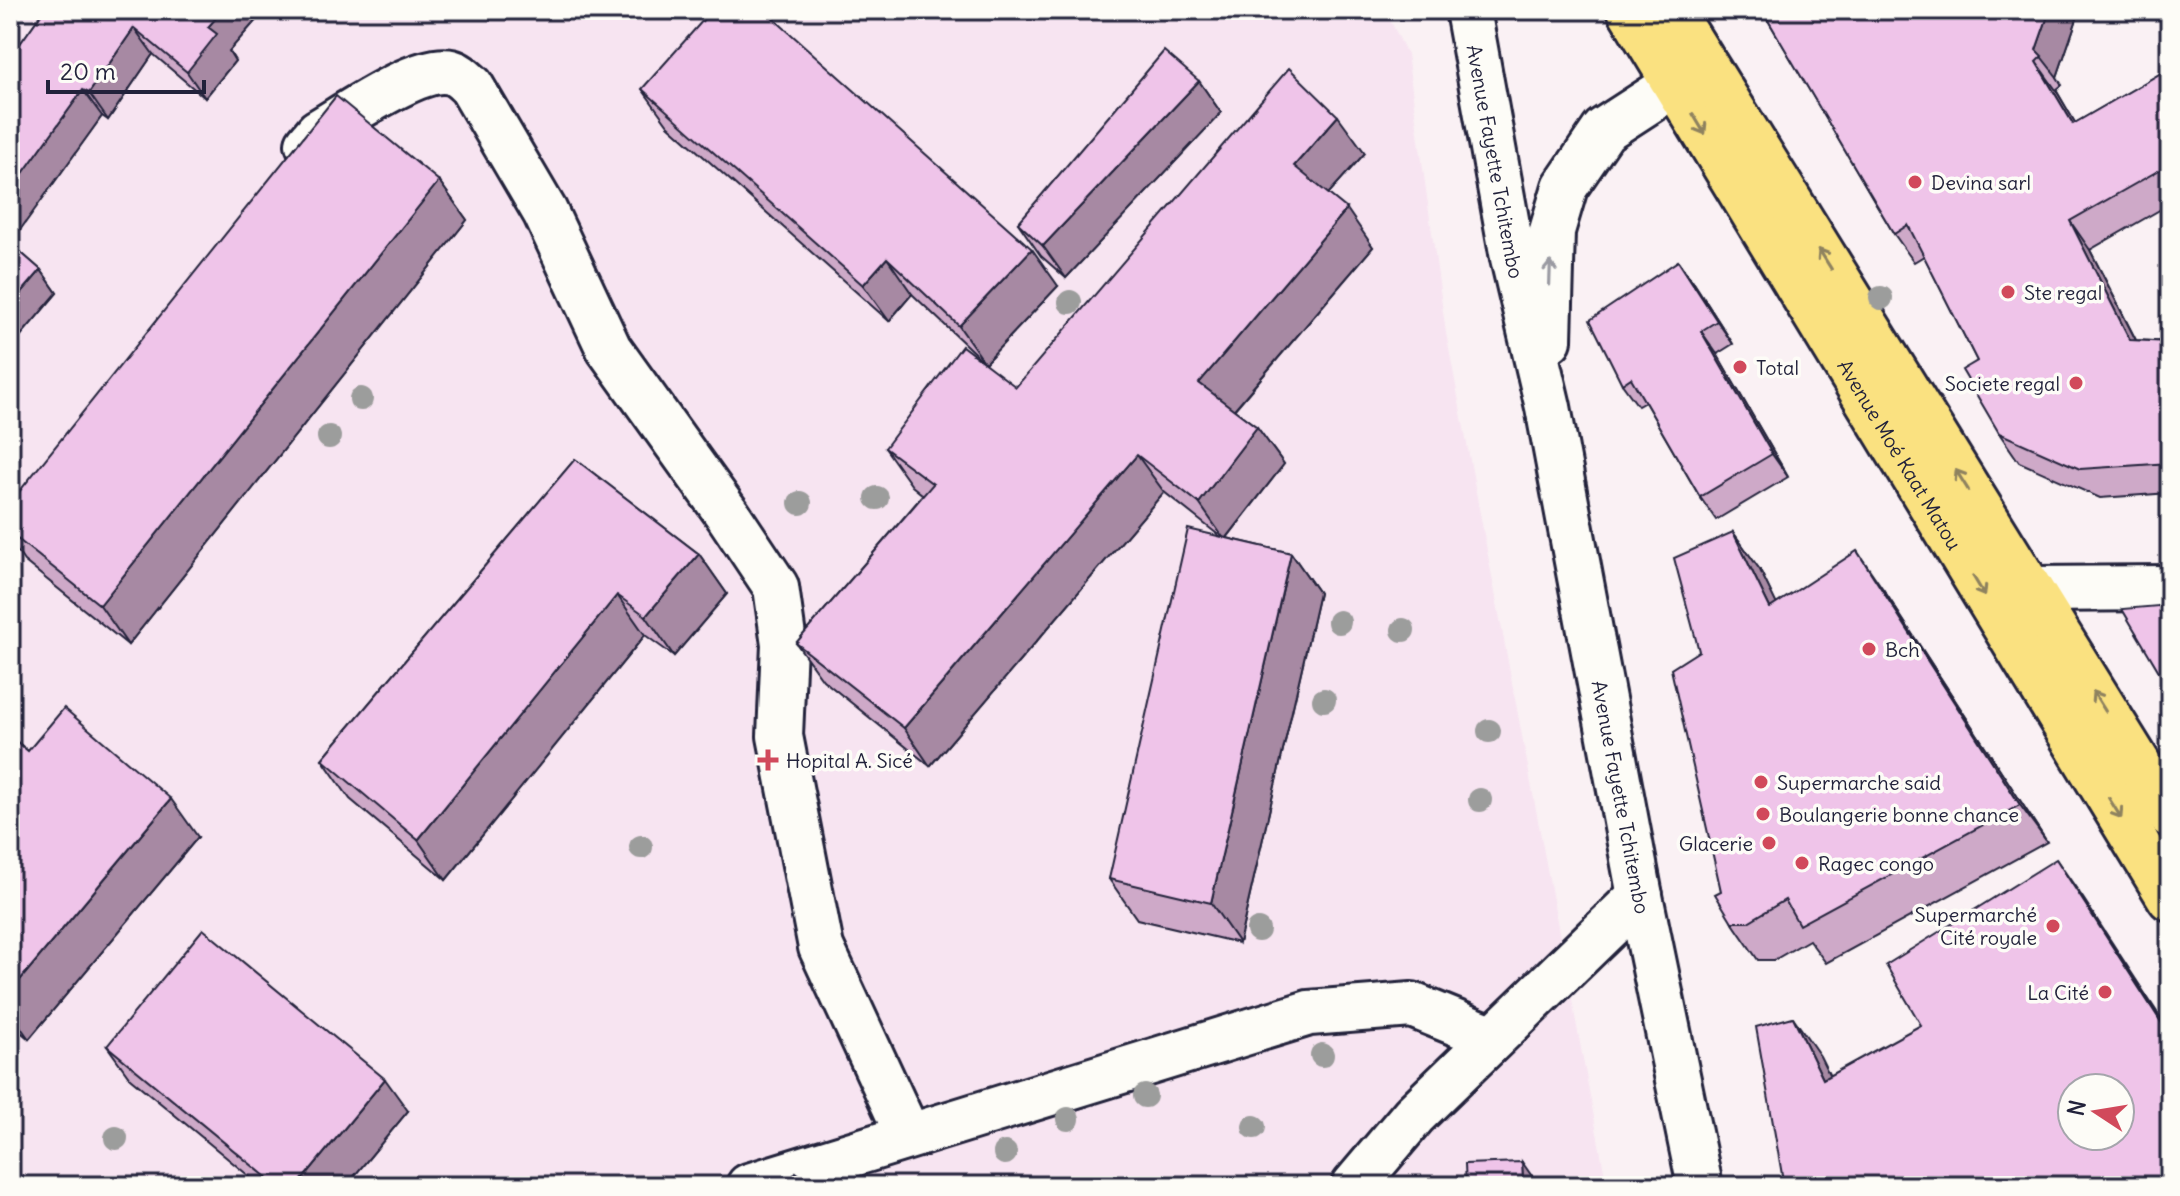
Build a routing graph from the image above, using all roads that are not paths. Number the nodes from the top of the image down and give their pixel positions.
1 (1468, 10) edge
2 (1630, 10) edge
3 (1671, 10) edge
4 (1675, 84) junction
5 (278, 179) edge
6 (1548, 407) junction
7 (2170, 588) edge
8 (2030, 589) junction
9 (2170, 815) edge
10 (1640, 896) junction
11 (2170, 898) edge
12 (1493, 1038) junction
13 (908, 1135) junction
14 (749, 1186) edge
15 (1354, 1186) edge
16 (1700, 1186) edge

1 - 6 street, Avenue Fayette Tchitembo
2 - 4 main road, Avenue Moé Kaat Matou
8 -> 3 main road, Avenue Moé Kaat Matou
6 -> 4 street, Avenue Fayette Tchitembo
4 -> 11 main road, Avenue Moé Kaat Matou
5 - 13 street
6 - 10 street, Avenue Fayette Tchitembo
7 - 8 street
9 -> 8 main road, Avenue Moé Kaat Matou
10 - 12 street
10 - 16 street, Avenue Fayette Tchitembo
12 - 13 street
12 - 15 street
13 - 14 street

